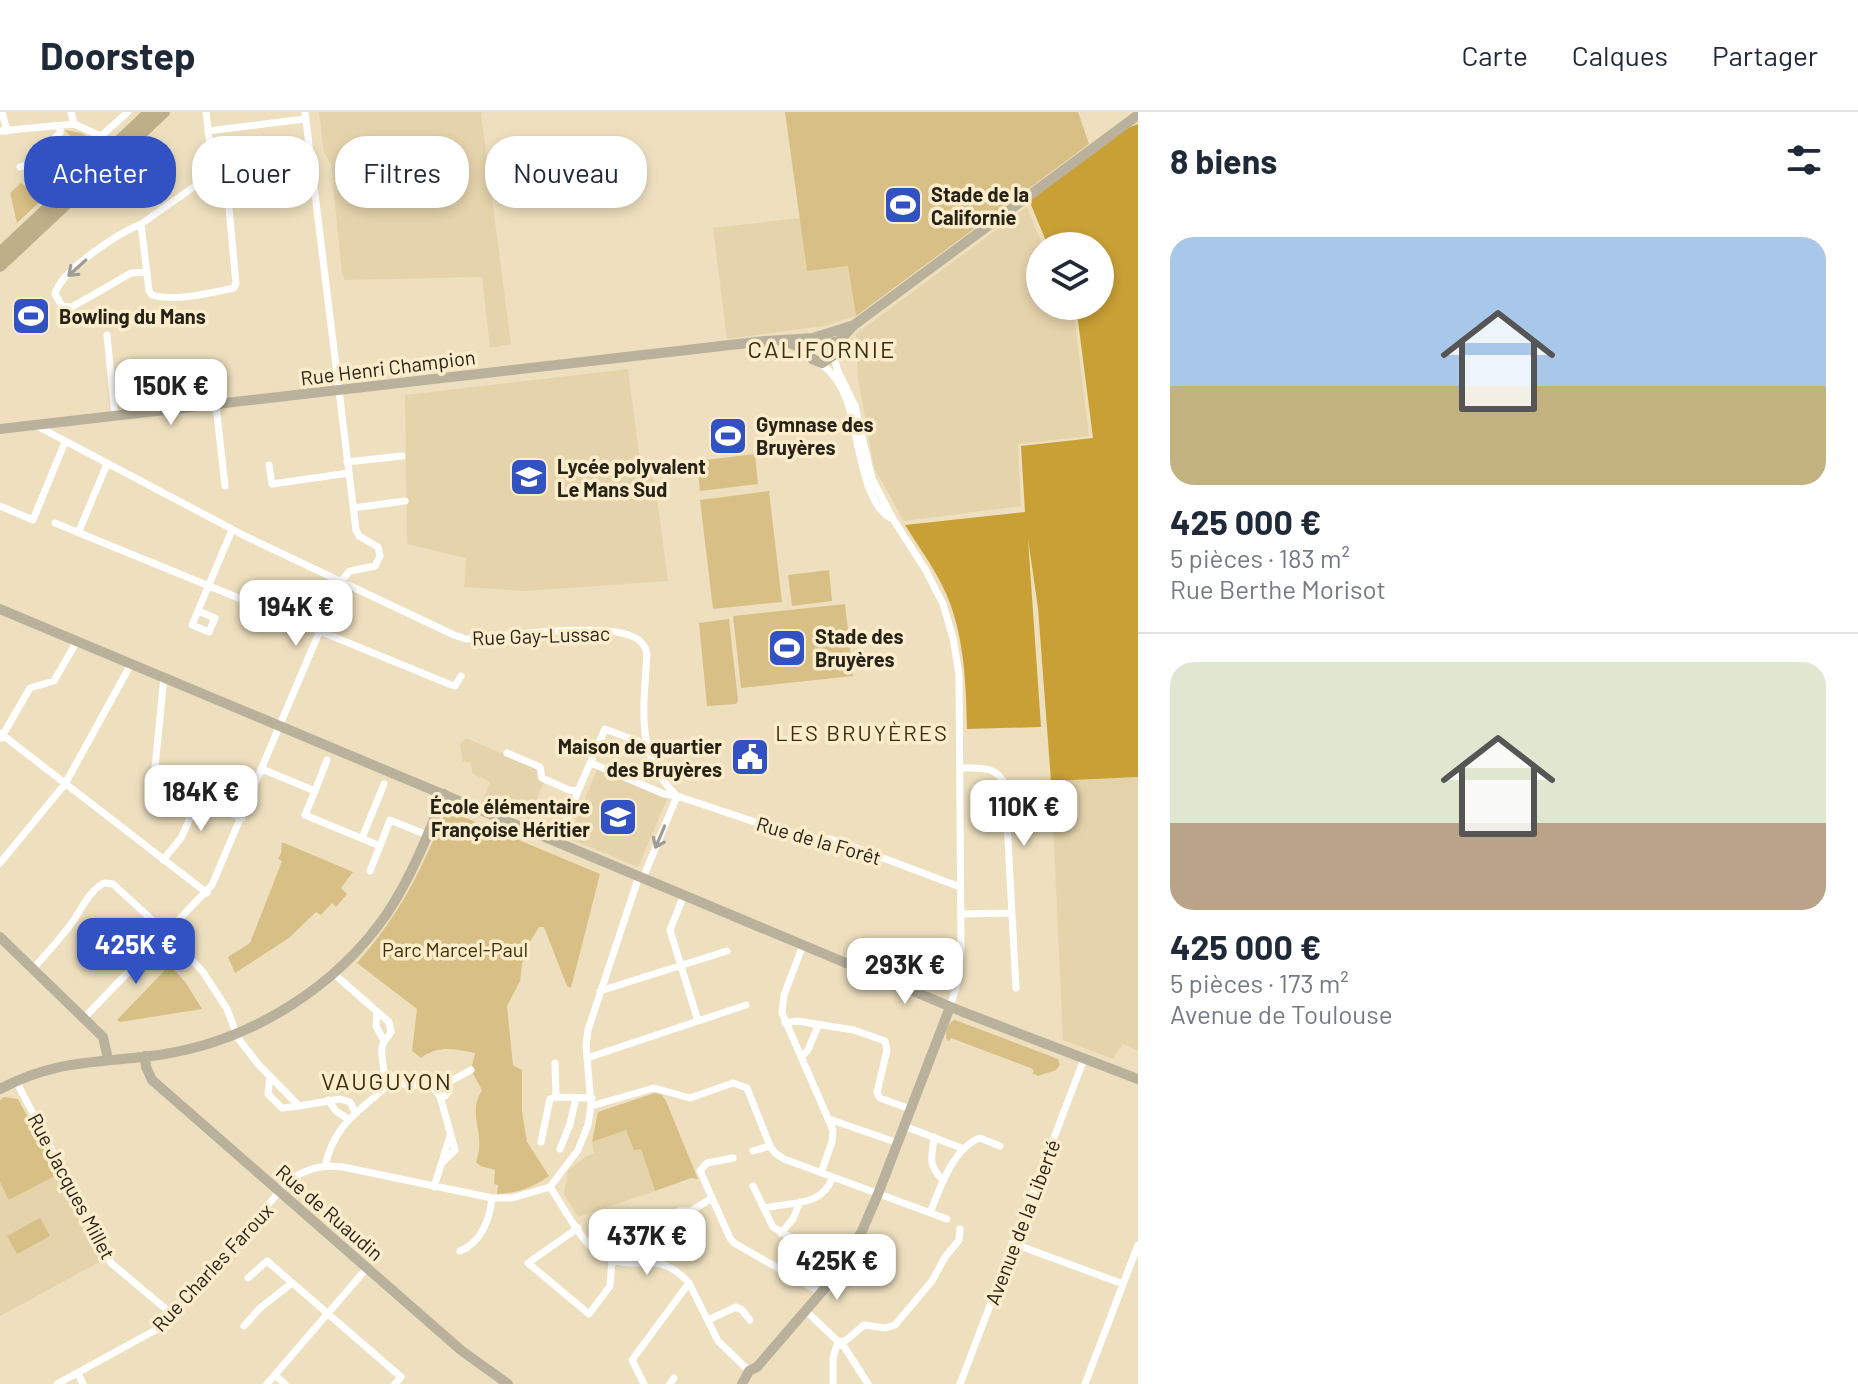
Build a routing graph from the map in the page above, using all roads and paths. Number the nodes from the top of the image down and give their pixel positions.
1 (2, 112) edge
2 (71, 112) edge
3 (128, 112) edge
4 (150, 112) edge
5 (164, 112) edge
6 (206, 112) edge
7 (305, 115) edge
8 (1138, 115) edge
9 (74, 124) junction
10 (60, 126) junction
11 (4, 131) edge
12 (208, 131) junction
13 (101, 136) joint
14 (124, 136) edge
15 (209, 136) edge
16 (20, 167) dead end
17 (192, 188) edge
18 (47, 208) edge
19 (229, 208) edge
20 (141, 224) junction
21 (0, 253) edge
22 (0, 266) edge
23 (147, 272) junction
24 (854, 325) junction
25 (107, 335) dead end
26 (826, 336) junction
27 (813, 338) junction
28 (780, 340) junction
29 (835, 350) junction
30 (808, 351) junction
31 (820, 363) junction
32 (183, 368) dead end
33 (339, 391) junction
34 (216, 405) junction
35 (178, 409) junction
36 (115, 416) junction
37 (35, 425) junction
38 (0, 429) edge
39 (65, 442) junction
40 (402, 456) dead end
41 (347, 462) junction
42 (107, 464) junction
43 (269, 465) dead end
44 (349, 473) junction
45 (225, 486) dead end
46 (405, 501) dead end
47 (0, 506) edge
48 (353, 508) junction
49 (893, 519) junction
50 (55, 523) dead end
51 (232, 530) junction
52 (79, 531) junction
53 (341, 581) junction
54 (209, 585) junction
55 (0, 609) edge
56 (198, 611) dead end
57 (320, 631) junction
58 (77, 641) junction
59 (131, 664) junction
60 (461, 676) dead end
61 (164, 677) junction
62 (280, 726) junction
63 (1, 736) edge
64 (645, 744) junction
65 (507, 753) dead end
66 (327, 760) dead end
67 (591, 763) junction
68 (960, 768) junction
69 (262, 769) junction
70 (65, 784) junction
71 (384, 784) dead end
72 (315, 791) junction
73 (578, 791) junction
74 (444, 794) junction
75 (677, 796) junction
76 (152, 798) dead end
77 (372, 813) junction
78 (242, 818) junction
79 (390, 820) junction
80 (427, 835) junction
81 (362, 838) junction
82 (558, 842) junction
83 (380, 846) junction
84 (163, 860) junction
85 (0, 863) edge
86 (370, 871) dead end
87 (641, 877) junction
88 (960, 887) junction
89 (207, 893) junction
90 (684, 895) junction
91 (1012, 913) junction
92 (961, 914) junction
93 (165, 932) junction
94 (0, 937) edge
95 (803, 945) junction
96 (727, 951) dead end
97 (681, 966) junction
98 (33, 969) junction
99 (333, 973) junction
100 (1016, 988) dead end
101 (600, 991) junction
102 (746, 1005) dead end
103 (950, 1007) junction
104 (377, 1013) junction
105 (84, 1018) junction
106 (698, 1021) junction
107 (785, 1023) junction
108 (818, 1026) junction
109 (236, 1033) junction
110 (384, 1041) junction
111 (145, 1056) junction
112 (801, 1057) junction
113 (587, 1058) junction
114 (108, 1059) junction
115 (1084, 1059) junction
116 (555, 1063) dead end
117 (471, 1070) dead end
118 (270, 1076) junction
119 (1138, 1079) edge
120 (16, 1081) junction
121 (447, 1083) junction
122 (390, 1085) junction
123 (435, 1087) junction
124 (0, 1089) edge
125 (440, 1096) junction
126 (556, 1097) junction
127 (576, 1098) junction
128 (328, 1100) junction
129 (592, 1102) junction
130 (299, 1106) junction
131 (910, 1109) junction
132 (355, 1112) junction
133 (348, 1119) junction
134 (829, 1119) junction
135 (904, 1126) junction
136 (934, 1137) junction
137 (541, 1142) dead end
138 (898, 1143) junction
139 (770, 1146) junction
140 (1000, 1146) dead end
141 (560, 1149) dead end
142 (964, 1149) junction
143 (753, 1151) dead end
144 (733, 1158) dead end
145 (325, 1166) junction
146 (821, 1173) junction
147 (833, 1177) junction
148 (943, 1180) junction
149 (753, 1186) dead end
150 (434, 1187) junction
151 (550, 1187) junction
152 (280, 1193) junction
153 (878, 1194) junction
154 (492, 1198) junction
155 (712, 1198) junction
156 (800, 1202) junction
157 (765, 1208) junction
158 (679, 1211) dead end
159 (930, 1213) junction
160 (947, 1219) dead end
161 (578, 1228) junction
162 (638, 1229) dead end
163 (960, 1229) dead end
164 (781, 1233) junction
165 (1012, 1243) junction
166 (1138, 1245) edge
167 (460, 1251) dead end
168 (612, 1260) junction
169 (633, 1262) junction
170 (841, 1267) junction
171 (367, 1268) junction
172 (248, 1278) dead end
173 (872, 1278) dead end
174 (292, 1283) junction
175 (689, 1283) junction
176 (1123, 1284) junction
177 (822, 1293) junction
178 (806, 1311) junction
179 (329, 1312) junction
180 (173, 1315) junction
181 (708, 1320) junction
182 (750, 1320) dead end
183 (244, 1326) dead end
184 (838, 1342) junction
185 (749, 1371) junction
186 (78, 1373) junction
187 (275, 1375) junction
188 (492, 1380) edge
189 (57, 1384) edge
190 (83, 1384) edge
191 (267, 1384) edge
192 (285, 1384) edge
193 (395, 1384) edge
194 (508, 1384) edge
195 (644, 1384) edge
196 (742, 1384) edge
197 (833, 1384) edge
198 (868, 1384) edge
199 (960, 1384) edge
200 (1085, 1384) edge

1 - 11 street
2 - 9 street
3 - 13 street
4 - 14 main road
5 - 22 main road
6 - 12 street
7 - 12 street
7 - 33 street
8 - 24 street
9 - 10 street
9 - 13 street
10 - 11 street
10 - 16 street
12 - 15 street
17 - 20 street
18 - 21 main road
19 - 23 street
20 - 23 street
20 -> 23 street
24 - 26 street
24 - 29 street
25 - 36 street
26 - 27 street
26 - 29 street
27 - 28 street, Rue Henri Champion
27 - 30 street
28 - 30 street, Rue Henri Champion
28 - 33 street, Rue Henri Champion
29 - 31 street
29 - 49 street
30 - 31 street
31 - 49 street
32 - 35 street
33 - 34 street, Rue Henri Champion
33 - 41 street
34 - 35 street, Rue Henri Champion
34 - 45 street
35 - 36 street, Rue Henri Champion
36 - 37 street, Rue Henri Champion
37 - 38 street, Rue Henri Champion
37 - 39 street, Rue Gay-Lussac
39 - 42 street, Rue Gay-Lussac
39 - 47 street
40 - 41 street
41 - 44 street
42 - 51 street, Rue Gay-Lussac
42 - 52 street
43 - 44 street
44 - 48 street
46 - 48 street
48 - 53 street
49 - 68 street
50 - 52 street
51 - 53 street, Rue Gay-Lussac
51 - 54 street
52 - 54 street
53 - 57 street
53 - 64 street, Rue Gay-Lussac
54 - 56 street
54 - 57 street
55 - 58 street
57 - 60 street
57 - 62 street
58 - 59 street
58 - 63 street
59 - 61 street
59 - 70 street
61 - 62 street
61 - 76 street
62 - 69 street
62 - 74 street
63 - 70 street
64 - 67 street
64 - 75 street, Rue Gay-Lussac
65 - 73 street
66 - 72 street
67 - 73 street
67 - 75 street, Rue de la Forêt
68 - 88 street
68 - 91 street
69 - 72 street
69 - 78 street
70 - 84 street
70 - 85 street
71 - 77 street
72 - 81 street
73 - 82 street
74 - 80 street
74 - 82 street
75 -> 87 street
75 - 88 street, Rue de la Forêt
77 - 79 street
77 - 81 street
78 - 84 street
78 - 89 street
79 - 80 street
79 - 83 street
80 - 99 street
81 - 83 street
82 - 87 street
83 - 86 street
84 - 89 street
87 - 90 street
87 - 101 street
88 - 92 street
89 - 93 street
90 - 95 street
90 - 97 street
91 - 92 street
91 - 100 street
92 - 103 street
93 - 98 street
93 - 105 street
93 - 109 street
94 - 98 street
95 - 103 street
95 - 107 street
96 - 97 street
97 - 101 street
97 - 106 street
98 - 105 street
99 - 104 street
99 - 109 street
101 - 113 street
102 - 106 street
103 - 115 street
103 - 131 street
104 - 110 street
104 - 110 street
105 - 114 street
106 - 113 street
107 - 108 street
107 - 112 street
108 - 112 street
108 - 131 street
109 - 111 street
109 - 118 street
110 - 122 street
111 - 114 street
111 - 152 street, Rue de Ruaudin
112 - 134 street
113 - 129 street
114 - 120 street
115 - 119 street
115 - 165 street, Avenue de la Liberté
116 - 126 street
117 - 121 street
118 - 130 street
118 - 130 street
120 - 124 street
120 - 180 street, Rue Jacques Millet
121 - 123 street
121 - 125 street
122 - 123 street
122 - 132 street
123 - 125 street
125 - 150 street
126 - 127 street
126 - 137 street
127 - 129 street
127 - 141 street
128 - 130 street
128 - 132 street
128 - 133 street
129 - 139 street
129 - 151 street
131 - 135 street
132 - 133 street
133 - 145 street
134 - 138 street
134 - 146 street
135 - 136 street
135 - 138 street
136 - 142 street
136 - 148 street
138 - 153 street
139 - 143 street
139 - 146 street
140 - 142 street
142 - 148 street
144 - 155 street
145 - 150 street
145 - 152 street, Rue Charles Faroux
146 - 147 street
147 - 153 street
147 - 156 street
148 - 159 street
149 - 157 street
150 - 154 street
151 - 154 street
151 - 161 street
152 - 171 street, Rue de Ruaudin
152 - 180 street, Rue Charles Faroux
153 - 159 street
153 - 170 street
154 - 167 street
155 - 158 street
155 - 177 street
156 - 157 street
156 - 164 street
157 - 164 street
159 - 160 street
161 - 168 street
161 - 168 street
162 - 169 street
163 - 184 street
164 - 170 street
165 - 176 street
165 - 199 street, Avenue de la Liberté
166 - 176 street
168 - 169 street
169 - 175 street
170 - 173 street
170 - 177 street
171 - 179 street
171 - 188 street, Rue de Ruaudin
172 - 174 street
174 - 179 street
174 - 183 street
175 - 181 street
175 - 195 street
176 - 200 street
177 - 178 street
178 - 184 street
178 - 185 street
179 - 187 street
179 - 193 street
180 - 186 street, Rue Charles Faroux
181 - 182 street
181 - 185 street
184 - 197 street
184 - 198 street
185 - 196 street
186 - 189 street, Rue Charles Faroux
186 - 190 street
187 - 191 street
187 - 192 street
188 - 194 street, Rue de Ruaudin

